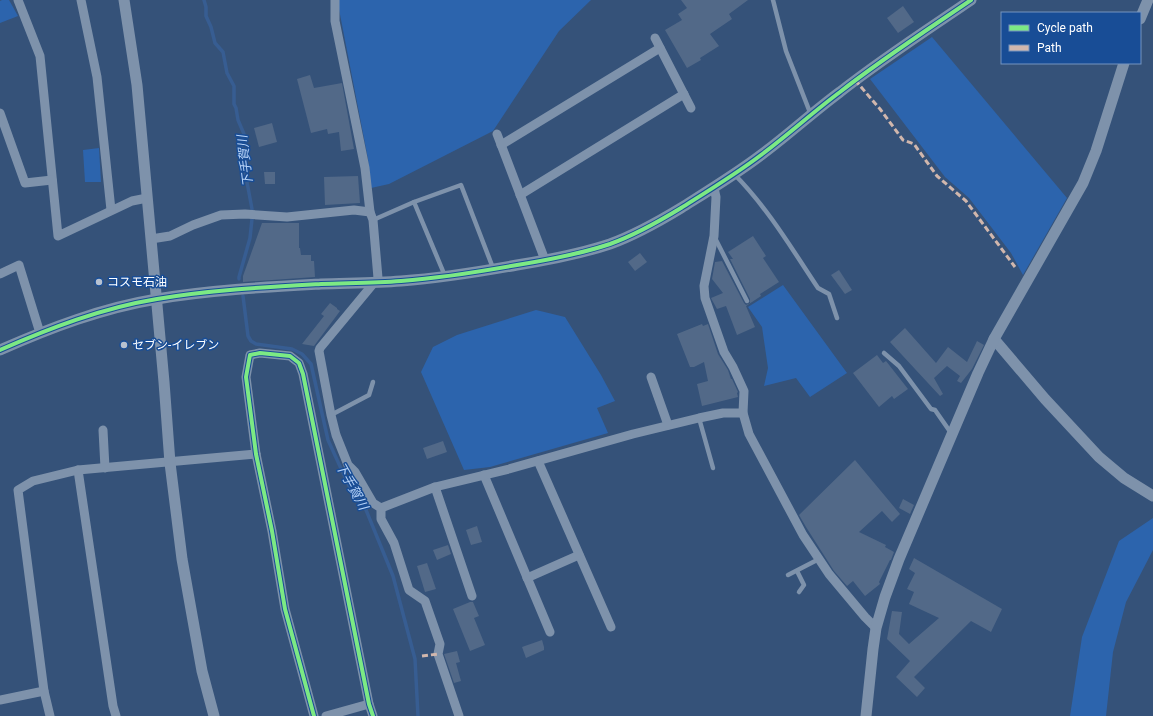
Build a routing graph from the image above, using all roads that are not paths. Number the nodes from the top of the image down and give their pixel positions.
1 (18, 0) edge
2 (81, 0) edge
3 (124, 0) edge
4 (335, 0) edge
5 (773, 0) edge
6 (971, 0) edge
7 (1148, 0) edge
8 (1141, 17) edge
9 (655, 38) dead end
10 (660, 48) junction
11 (1124, 64) edge
12 (684, 94) junction
13 (692, 108) dead end
14 (0, 113) edge
15 (811, 115) junction
16 (497, 134) dead end
17 (501, 145) junction
18 (734, 174) junction
19 (52, 180) junction
20 (714, 188) junction
21 (520, 195) junction
22 (147, 198) junction
23 (414, 202) junction
24 (111, 210) junction
25 (372, 216) junction
26 (714, 236) junction
27 (152, 239) junction
28 (545, 260) junction
29 (493, 270) junction
30 (0, 274) edge
31 (445, 277) junction
32 (374, 282) junction
33 (157, 299) junction
34 (747, 301) dead end
35 (838, 318) dead end
36 (40, 333) junction
37 (994, 340) junction
38 (0, 350) edge
39 (884, 353) dead end
40 (651, 377) dead end
41 (373, 382) dead end
42 (743, 413) junction
43 (331, 415) junction
44 (699, 418) junction
45 (668, 425) junction
46 (103, 430) dead end
47 (952, 435) junction
48 (256, 454) junction
49 (538, 461) junction
50 (170, 463) junction
51 (105, 468) junction
52 (713, 468) dead end
53 (78, 470) junction
54 (484, 475) junction
55 (435, 487) junction
56 (1153, 496) edge
57 (381, 508) junction
58 (579, 555) junction
59 (819, 559) junction
60 (797, 571) junction
61 (788, 575) dead end
62 (527, 578) junction
63 (799, 592) dead end
64 (472, 596) dead end
65 (611, 627) dead end
66 (876, 628) junction
67 (550, 632) dead end
68 (44, 691) junction
69 (0, 700) edge
70 (369, 704) junction
71 (50, 716) edge
72 (116, 716) edge
73 (214, 716) edge
74 (314, 716) edge
75 (326, 716) edge
76 (373, 716) edge
77 (459, 716) edge
78 (866, 716) edge

1 - 19 street
2 - 24 street
3 - 22 street
4 - 25 street
5 - 15 lane
6 - 15 street
7 - 8 street
9 - 10 street
10 - 12 street
10 - 17 street
11 - 37 street
12 - 13 street
12 - 21 street
14 - 19 street
15 - 18 street
16 - 17 street
17 - 21 street
18 - 20 street
18 - 35 lane
19 - 24 street
20 - 26 street
20 - 28 street
21 - 28 street
22 - 24 street
22 - 27 street
23 - 25 lane
23 - 29 lane
23 - 31 lane
25 - 27 street
25 - 32 street
26 - 34 lane
26 - 42 street
27 - 33 street
28 - 29 street
29 - 31 street
30 - 36 street
31 - 32 street
32 - 33 street
32 - 43 street
33 - 36 street
33 - 50 street
36 - 38 street
37 - 47 street
37 - 56 street
39 - 47 lane
40 - 45 street
41 - 43 lane
42 - 44 street
42 - 59 street
43 - 57 street
44 - 45 street
44 - 52 lane
45 - 49 street
46 - 51 street
47 - 66 street
48 - 50 street
48 - 70 street
48 - 74 street
49 - 54 street
49 - 58 street
50 - 51 street
50 - 73 street
51 - 53 street
53 - 68 street
53 - 72 street
54 - 55 street
54 - 62 street
55 - 57 street
55 - 64 street
57 - 77 street
58 - 62 street
58 - 65 street
59 - 60 lane
59 - 66 street
60 - 61 lane
60 - 63 lane
62 - 67 street
66 - 78 street
68 - 69 street
68 - 71 street
70 - 75 street
70 - 76 street

